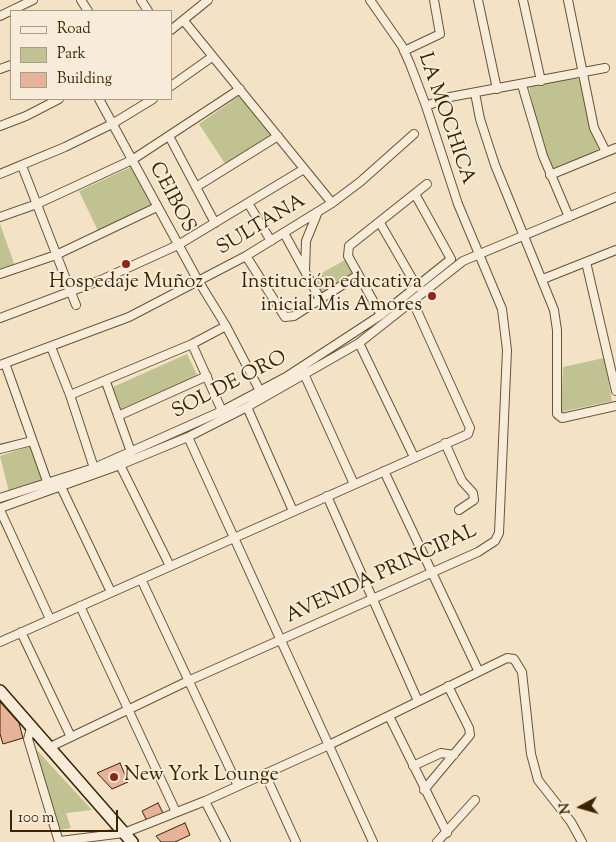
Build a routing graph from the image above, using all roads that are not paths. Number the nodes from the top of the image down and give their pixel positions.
1 (33, 0) edge
2 (208, 0) edge
3 (370, 0) edge
4 (434, 0) edge
5 (478, 0) edge
6 (523, 0) edge
7 (568, 0) edge
8 (22, 3) edge
9 (198, 3) edge
10 (10, 10) edge
11 (184, 21) junction
12 (172, 29) edge
13 (404, 51) junction
14 (212, 57) junction
15 (605, 68) dead end
16 (583, 73) junction
17 (541, 81) junction
18 (172, 85) edge
19 (522, 85) junction
20 (240, 89) junction
21 (497, 89) junction
22 (475, 93) junction
23 (57, 100) edge
24 (99, 100) edge
25 (151, 100) edge
26 (426, 106) junction
27 (112, 124) junction
28 (0, 126) edge
29 (414, 134) dead end
30 (169, 136) junction
31 (278, 136) junction
32 (616, 148) edge
33 (606, 152) junction
34 (132, 160) junction
35 (22, 166) junction
36 (304, 169) junction
37 (0, 174) edge
38 (550, 175) junction
39 (427, 184) dead end
40 (196, 186) junction
41 (415, 194) junction
42 (615, 200) edge
43 (248, 203) junction
44 (332, 203) junction
45 (37, 204) junction
46 (158, 207) junction
47 (319, 211) junction
48 (0, 217) edge
49 (569, 217) junction
50 (215, 223) junction
51 (380, 223) junction
52 (284, 234) junction
53 (524, 236) junction
54 (272, 241) junction
55 (178, 245) junction
56 (616, 250) edge
57 (479, 253) junction
58 (56, 255) junction
59 (246, 256) junction
60 (586, 262) junction
61 (305, 272) junction
62 (0, 274) edge
63 (358, 275) junction
64 (543, 279) junction
65 (199, 281) junction
66 (417, 287) junction
67 (72, 292) junction
68 (320, 299) junction
69 (413, 302) junction
70 (76, 305) dead end
71 (381, 315) junction
72 (0, 318) edge
73 (226, 326) junction
74 (359, 343) junction
75 (192, 344) junction
76 (51, 347) junction
77 (2, 364) edge
78 (206, 376) junction
79 (305, 376) junction
80 (106, 382) junction
81 (260, 391) junction
82 (616, 391) edge
83 (70, 395) junction
84 (616, 406) edge
85 (248, 407) junction
86 (222, 411) junction
87 (118, 416) junction
88 (188, 437) junction
89 (32, 440) junction
90 (445, 444) junction
91 (0, 449) edge
92 (131, 452) junction
93 (414, 457) junction
94 (120, 466) junction
95 (94, 468) junction
96 (384, 471) junction
97 (48, 484) junction
98 (354, 484) junction
99 (61, 487) junction
100 (327, 496) junction
101 (0, 498) edge
102 (0, 508) edge
103 (459, 510) dead end
104 (293, 511) junction
105 (234, 538) junction
106 (170, 566) junction
107 (430, 573) junction
108 (141, 579) junction
109 (111, 592) junction
110 (373, 599) junction
111 (80, 606) junction
112 (50, 619) junction
113 (21, 632) junction
114 (280, 640) junction
115 (0, 642) edge
116 (478, 670) junction
117 (188, 681) junction
118 (448, 686) junction
119 (0, 691) edge
120 (418, 701) junction
121 (130, 710) junction
122 (388, 716) junction
123 (31, 728) junction
124 (71, 737) junction
125 (329, 745) junction
126 (48, 748) junction
127 (454, 755) junction
128 (413, 766) junction
129 (265, 774) junction
130 (238, 786) junction
131 (424, 790) junction
132 (475, 800) dead end
133 (205, 801) junction
134 (176, 812) junction
135 (447, 833) junction
136 (128, 838) edge
137 (60, 842) edge
138 (226, 842) edge
139 (296, 842) edge
140 (373, 842) edge
141 (437, 842) edge
142 (582, 842) edge

1 - 8 street
2 - 9 street
3 - 13 street, LA MOCHICA
4 - 13 street
5 - 21 street
6 - 17 street
7 - 16 street
8 - 10 street
9 - 11 street
11 - 12 street
11 - 14 street
13 - 26 street, LA MOCHICA
14 - 18 street
14 - 20 street
15 - 16 street
16 - 17 street
16 - 33 street
17 - 19 street
19 - 21 street
19 - 38 street
20 - 30 street
20 - 31 street
21 - 22 street
22 - 26 street
22 - 53 street
23 - 28 street
24 - 27 street, CEIBOS
25 - 27 street
26 - 57 street, LA MOCHICA
27 - 34 street, CEIBOS
27 - 35 street
29 - 44 street, SULTANA
30 - 34 street
30 - 40 street
31 - 36 street
31 - 40 street
32 - 33 street
33 - 38 street
34 - 45 street
34 - 46 street, CEIBOS
35 - 37 street
35 - 45 street
36 - 43 street
36 - 44 street
38 - 49 street
39 - 41 street
40 - 50 street
41 - 51 street
41 - 66 street, SOL DE ORO
42 - 49 street
43 - 50 street
43 - 54 street
44 - 47 street, SULTANA
45 - 48 street
45 - 58 street
46 - 55 street, CEIBOS
46 - 58 street
47 - 52 street, SULTANA
47 - 61 street
49 - 53 street
50 - 55 street
51 - 63 street
51 - 66 street
52 - 54 street, SULTANA
52 - 61 street
53 - 57 street
53 - 64 street
54 - 59 street, SULTANA
55 - 65 street, CEIBOS
55 - 67 street
56 - 60 street
57 - 69 street
57 - 107 street, AVENIDA PRINCIPAL
58 - 62 street
58 - 67 street
59 - 65 street, SULTANA
59 - 68 street
60 - 64 street
60 - 82 street
61 - 68 street
63 - 68 street
63 - 71 street
64 - 84 street
65 - 73 street, CEIBOS
65 - 76 street, SULTANA
66 - 71 street, SOL DE ORO
67 - 70 street
67 - 72 street
69 - 74 street
69 - 90 street
71 - 81 street, SOL DE ORO
73 - 75 street
73 - 81 street, CEIBOS
74 - 79 street
74 - 93 street
75 - 78 street
75 - 80 street
76 - 77 street, SULTANA
76 - 83 street
77 - 89 street
78 - 86 street
78 - 87 street
79 - 85 street
79 - 98 street
80 - 83 street
80 - 87 street
81 - 86 street, SOL DE ORO
83 - 95 street
85 - 88 street
85 - 104 street
86 - 92 street, SOL DE ORO
87 - 92 street
88 - 94 street
88 - 105 street
89 - 91 street
89 - 97 street
90 - 93 street
90 - 103 street
92 - 95 street, SOL DE ORO
93 - 96 street
94 - 99 street
94 - 106 street
95 - 97 street, SOL DE ORO
96 - 98 street
96 - 107 street
97 - 101 street, SOL DE ORO
98 - 100 street
99 - 102 street
99 - 109 street
100 - 104 street
100 - 110 street
102 - 112 street
104 - 105 street
105 - 106 street
105 - 114 street
106 - 108 street
107 - 110 street, AVENIDA PRINCIPAL
107 - 116 street
108 - 109 street
108 - 117 street
109 - 111 street
110 - 114 street, AVENIDA PRINCIPAL
110 - 120 street
111 - 112 street
111 - 121 street
112 - 113 street
113 - 115 street
113 - 124 street
114 - 117 street, AVENIDA PRINCIPAL
114 - 125 street
116 - 118 street
116 - 142 street
117 - 121 street, AVENIDA PRINCIPAL
117 - 130 street
118 - 120 street
118 - 127 street
119 - 123 main road
120 - 122 street
121 - 124 street, AVENIDA PRINCIPAL
121 - 134 street
122 - 125 street
122 - 128 street
123 - 126 main road
123 - 137 street
124 - 126 street, AVENIDA PRINCIPAL
125 - 129 street
125 - 140 street
126 - 136 main road
127 - 128 street
127 - 131 street
128 - 131 street
129 - 130 street
129 - 139 street
130 - 133 street
131 - 135 street
132 - 135 street
133 - 134 street
133 - 138 street
134 - 136 street
135 - 141 street
136 - 137 street

